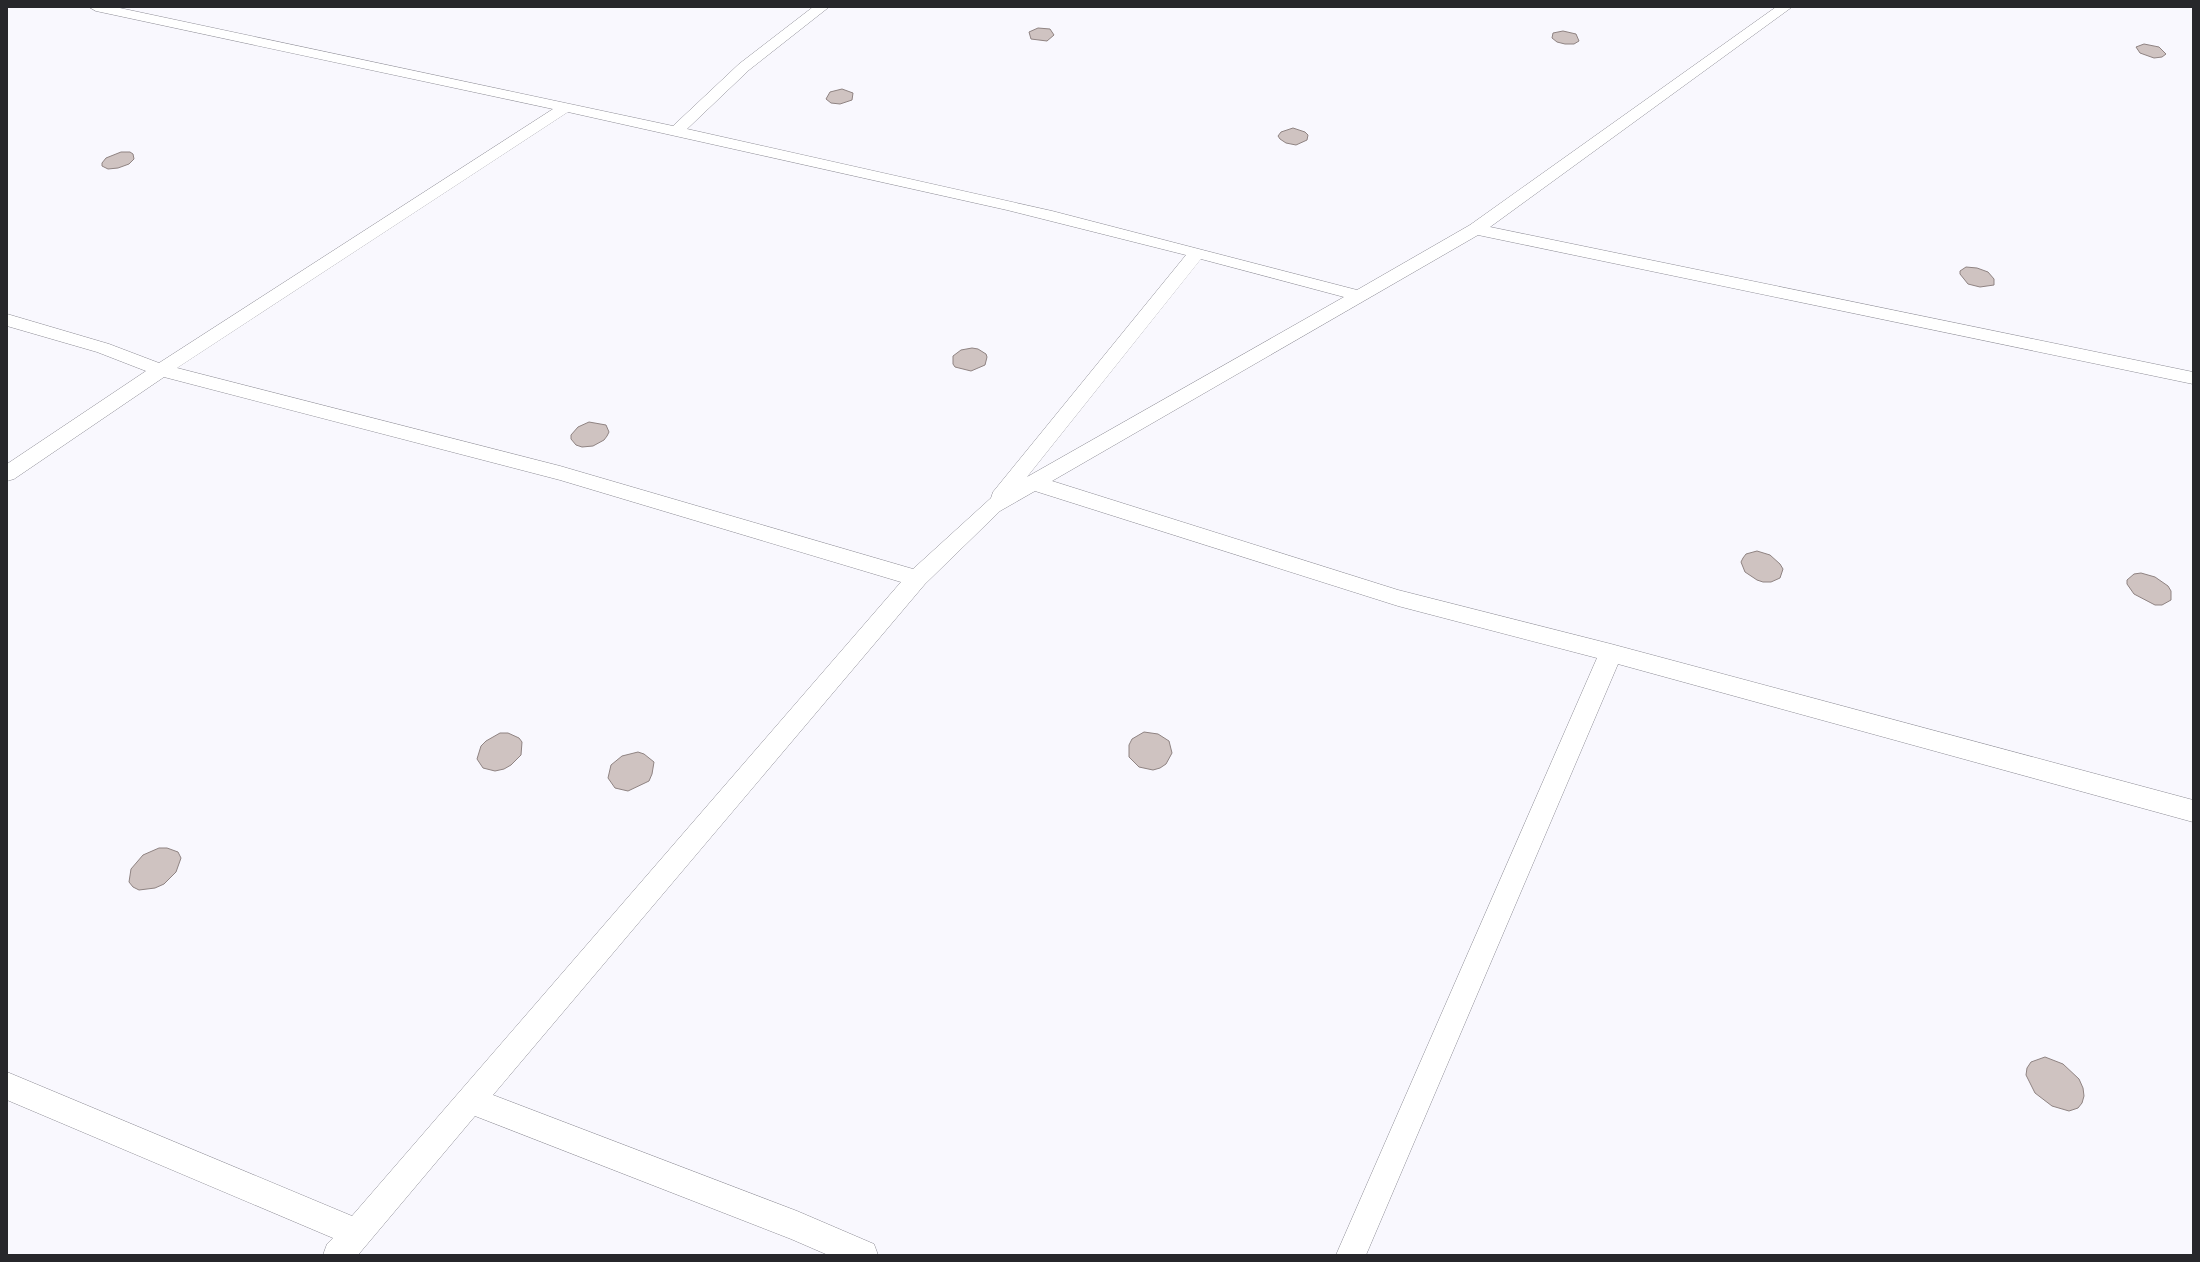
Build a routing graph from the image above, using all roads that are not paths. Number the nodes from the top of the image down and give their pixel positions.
1 (96, 7) edge
2 (822, 7) edge
3 (1785, 7) edge
4 (564, 108) junction
5 (676, 131) junction
6 (1476, 229) junction
7 (1197, 253) junction
8 (1361, 296) junction
9 (7, 320) edge
10 (161, 370) junction
11 (2193, 378) edge
12 (7, 474) edge
13 (1034, 483) junction
14 (993, 506) junction
15 (917, 578) junction
16 (1611, 653) junction
17 (2193, 811) edge
18 (7, 1086) edge
19 (471, 1100) junction
20 (357, 1233) junction
21 (338, 1255) edge
22 (863, 1255) edge
23 (1351, 1255) edge

1 - 4 street
2 - 5 street
3 - 6 street
4 - 5 street
4 - 10 street
5 - 7 street
6 - 8 street
6 - 11 street
7 - 8 street
7 - 14 street
8 - 13 street
9 - 10 street
10 - 12 street
10 - 15 street
13 - 14 street
13 - 16 street
14 - 15 street
15 - 19 street
16 - 17 street
16 - 23 street
18 - 20 street
19 - 20 street
19 - 22 street
20 - 21 street

